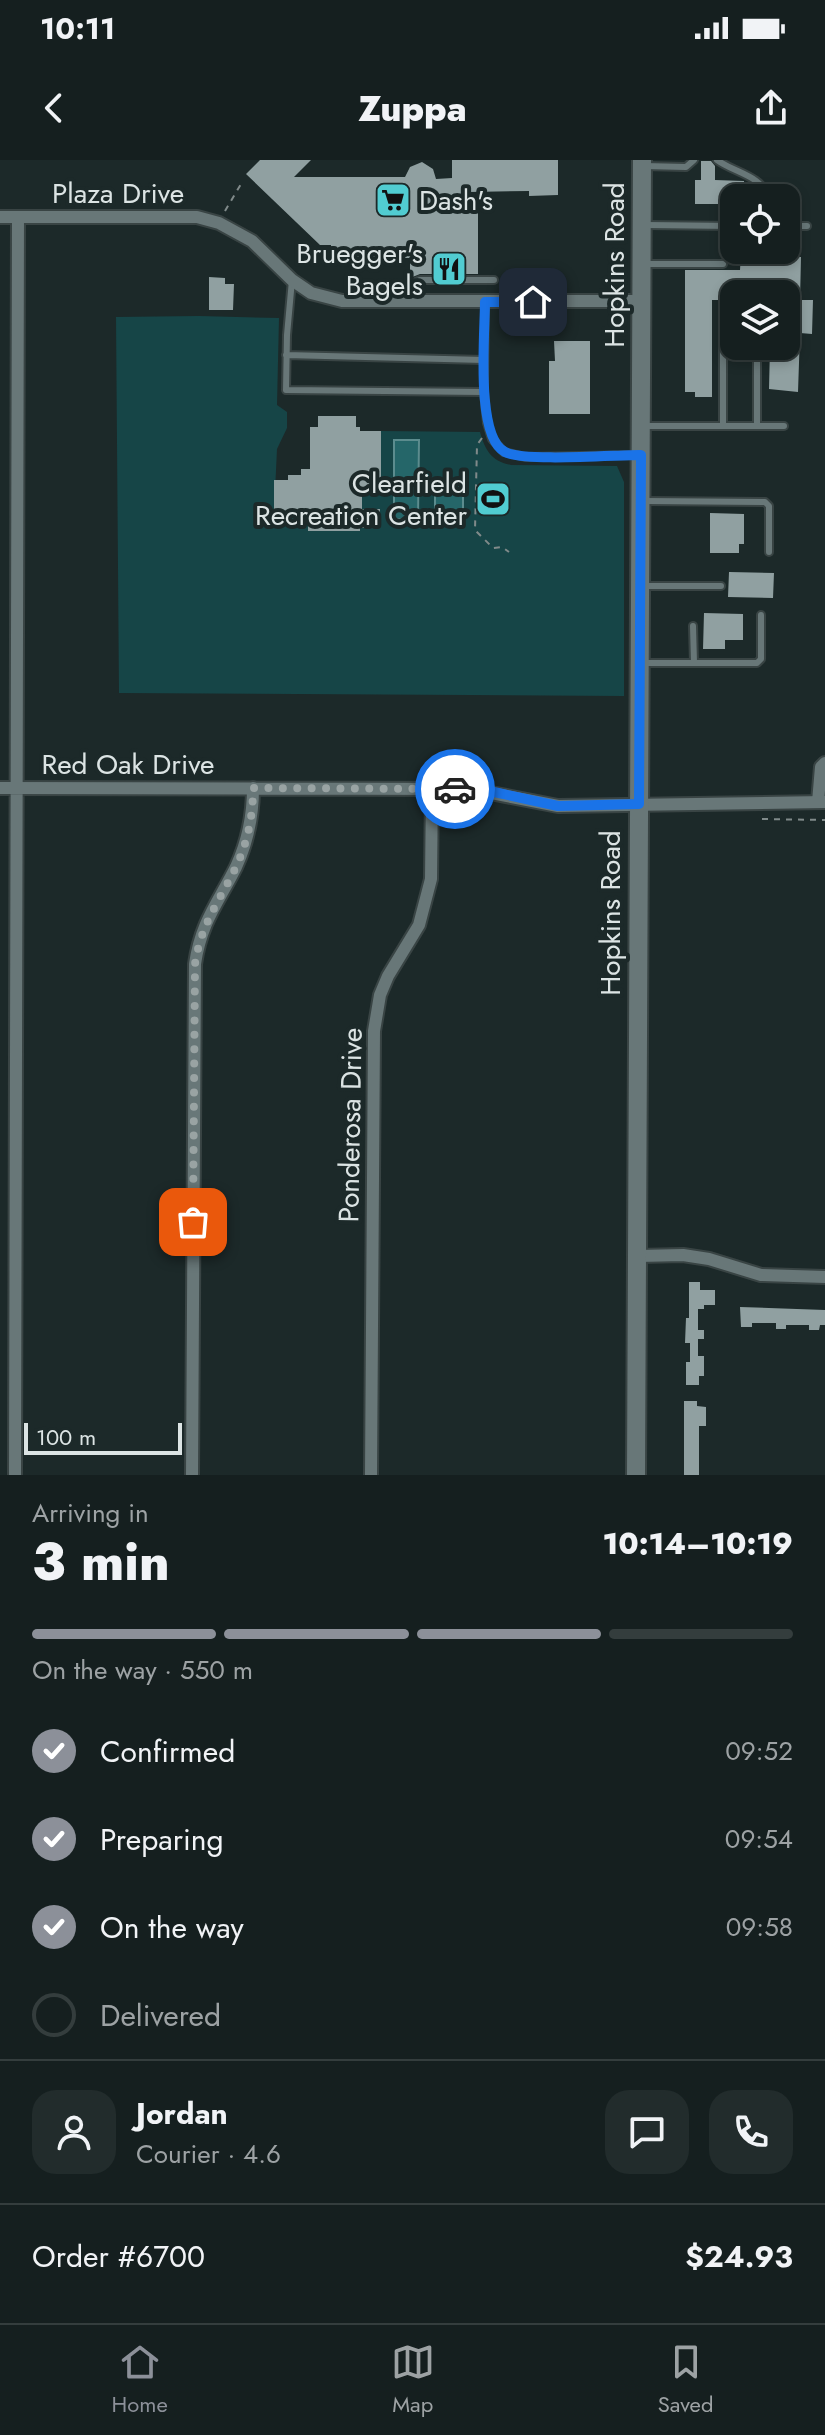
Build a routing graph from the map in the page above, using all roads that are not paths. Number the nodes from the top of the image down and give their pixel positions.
1 (694, 160) edge
2 (717, 160) edge
3 (642, 163) edge
4 (760, 184) edge
5 (0, 217) edge
6 (18, 217) junction
7 (642, 225) junction
8 (720, 226) edge
9 (800, 226) edge
10 (807, 226) dead end
11 (642, 264) junction
12 (720, 264) edge
13 (292, 280) junction
14 (494, 280) dead end
15 (642, 301) junction
16 (415, 302) junction
17 (485, 302) junction
18 (286, 355) junction
19 (484, 360) junction
20 (723, 360) edge
21 (757, 360) edge
22 (484, 392) junction
23 (641, 426) junction
24 (723, 426) junction
25 (757, 426) junction
26 (784, 426) dead end
27 (641, 455) junction
28 (641, 501) junction
29 (769, 552) dead end
30 (641, 586) junction
31 (721, 586) dead end
32 (761, 615) dead end
33 (693, 626) dead end
34 (640, 663) junction
35 (694, 663) junction
36 (825, 763) edge
37 (0, 788) edge
38 (15, 788) junction
39 (253, 788) junction
40 (432, 789) junction
41 (822, 802) edge
42 (639, 804) junction
43 (0, 964) edge
44 (16, 964) junction
45 (638, 1256) junction
46 (825, 1277) edge
47 (15, 1475) edge
48 (192, 1475) edge
49 (371, 1475) edge
50 (636, 1475) edge

1 - 3 lane
2 - 4 lane
3 - 7 street, Hopkins Road
5 - 6 street, Plaza Drive
6 - 13 street, Plaza Drive
6 - 38 street
7 - 8 lane
7 - 11 street, Hopkins Road
9 - 10 lane
11 - 12 lane
11 - 15 street, Hopkins Road
13 - 16 street, Plaza Drive
13 - 18 lane
14 - 16 lane
15 - 17 street, Plaza Drive
15 - 23 street, Hopkins Road
16 - 17 street, Plaza Drive
17 - 19 lane
18 - 19 lane
18 - 22 lane
19 - 22 lane
20 - 24 lane
21 - 25 lane
22 - 27 lane
23 - 24 lane
23 - 27 street, Hopkins Road
24 - 25 lane
25 - 26 lane
27 - 28 street, Hopkins Road
28 - 29 lane
28 - 30 street, Hopkins Road
30 - 31 lane
30 - 34 street, Hopkins Road
32 - 35 lane
33 - 35 lane
34 - 35 lane
34 - 42 street, Hopkins Road
36 - 41 street
37 - 38 street, Red Oak Drive
38 - 39 street, Red Oak Drive
38 - 44 street
39 - 40 street, Red Oak Drive
39 - 48 street
40 - 42 street, Red Oak Drive
40 - 49 street, Ponderosa Drive
41 - 42 street, Red Oak Drive
42 - 45 street, Hopkins Road
43 - 44 street
44 - 47 street
45 - 46 street
45 - 50 street, Hopkins Road

